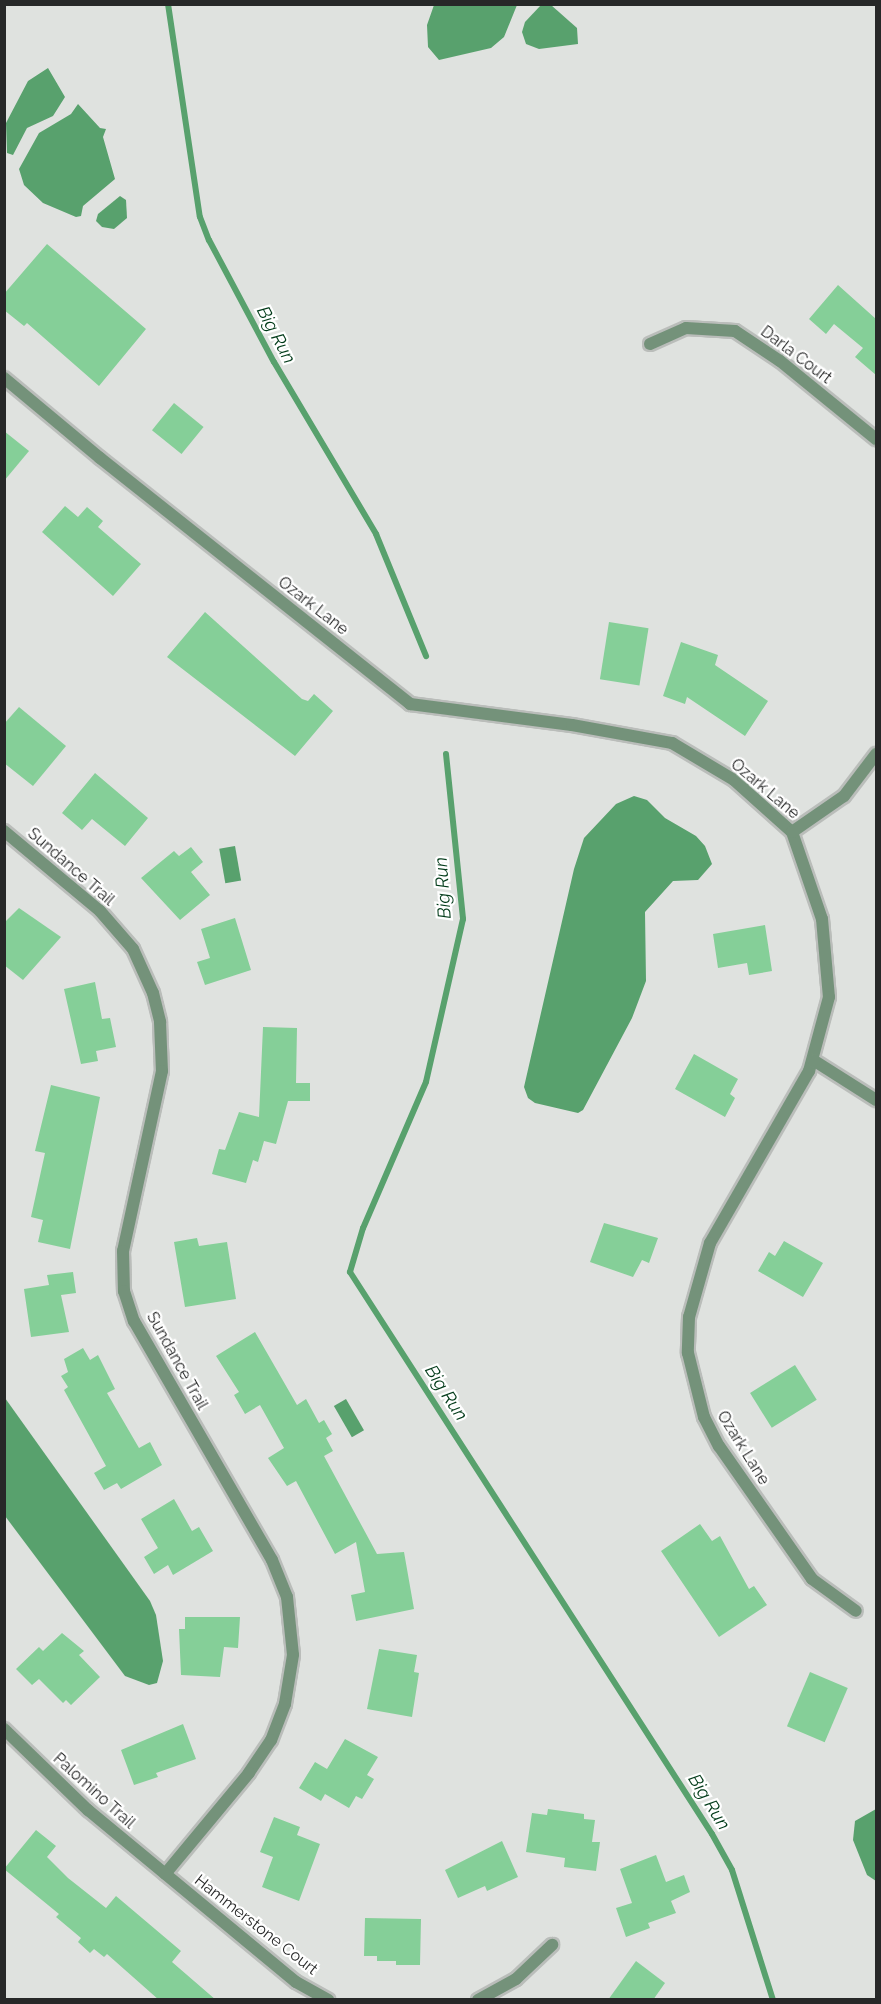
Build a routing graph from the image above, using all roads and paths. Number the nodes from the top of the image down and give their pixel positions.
1 (650, 344) dead end
2 (4, 378) edge
3 (876, 440) edge
4 (876, 754) edge
5 (4, 831) edge
6 (792, 832) junction
7 (813, 1060) junction
8 (876, 1100) edge
9 (856, 1611) dead end
10 (4, 1729) edge
11 (165, 1874) junction
12 (552, 1945) dead end
13 (328, 2000) edge
14 (478, 2000) edge

1 - 3 street, Darla Court
2 - 6 street, Ozark Lane
4 - 6 street
5 - 11 street, Sundance Trail
6 - 7 street, Ozark Lane
7 - 8 street
7 - 9 street, Ozark Lane
10 - 11 street, Palomino Trail
11 - 13 street, Hammerstone Court
12 - 14 street

